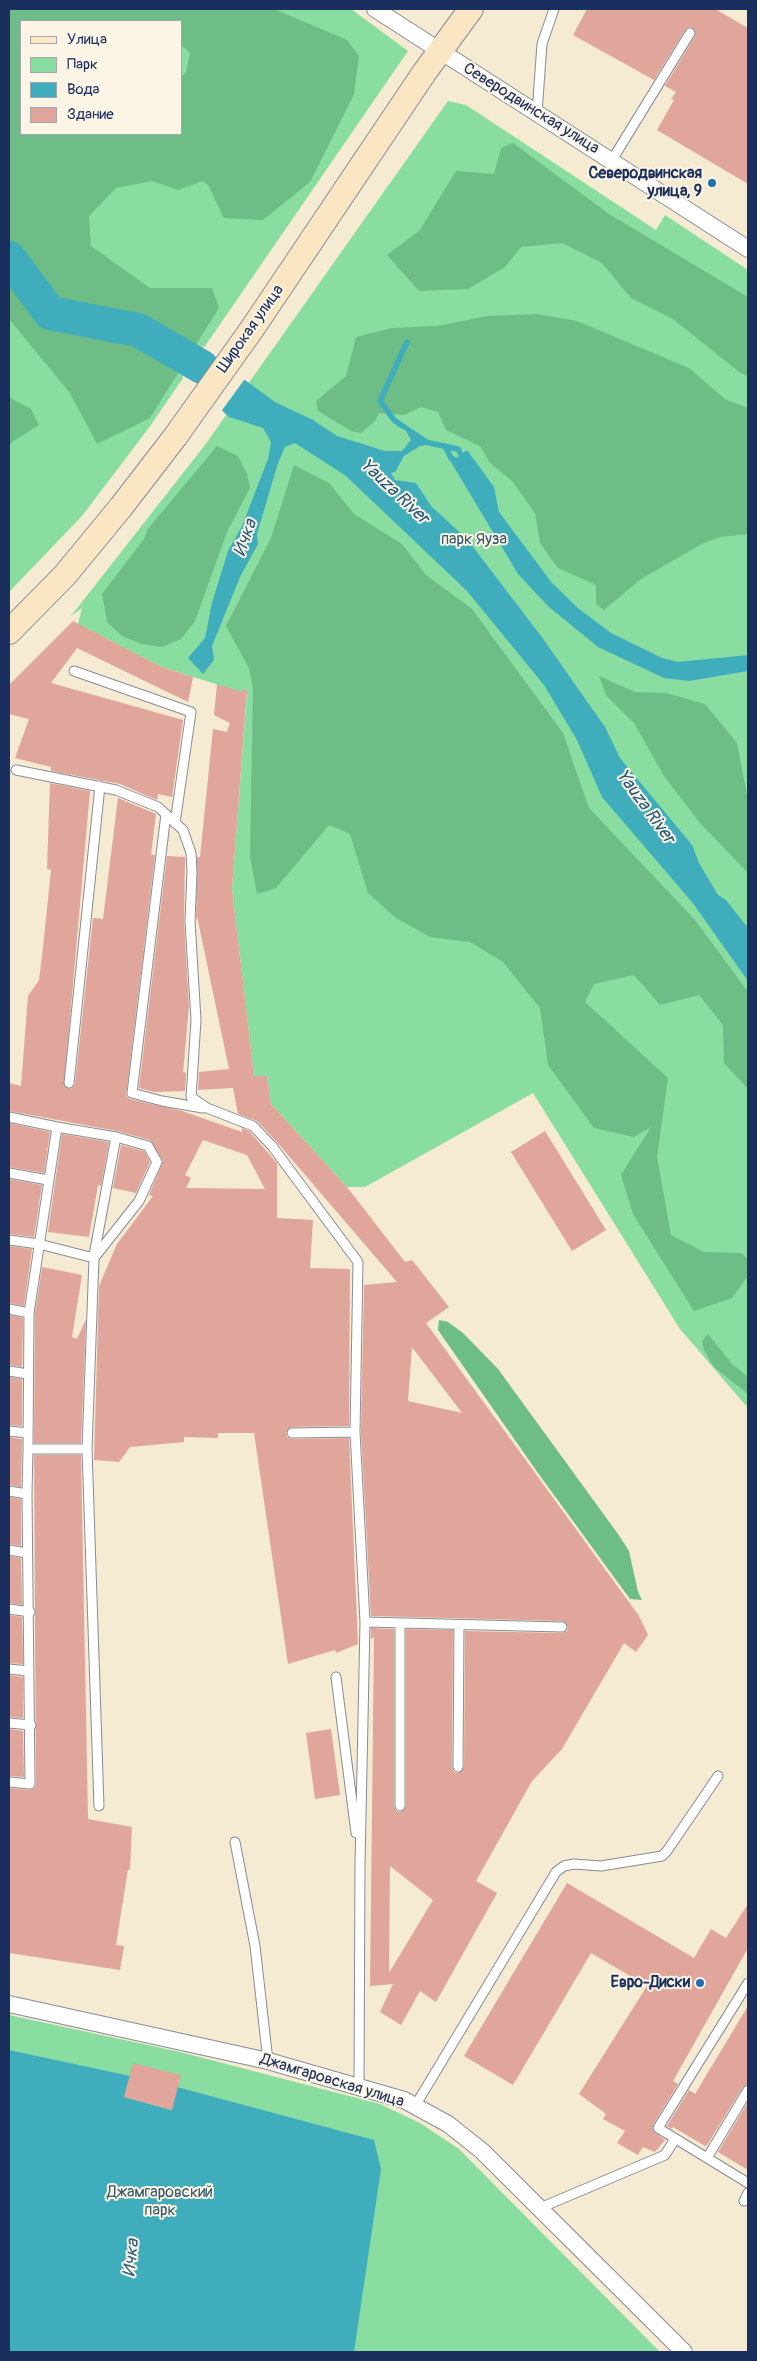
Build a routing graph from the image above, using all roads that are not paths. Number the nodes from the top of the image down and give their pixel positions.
1 (375, 9) edge
2 (471, 9) edge
3 (554, 9) edge
4 (690, 33) dead end
5 (439, 52) junction
6 (537, 113) junction
7 (612, 160) junction
8 (748, 249) edge
9 (9, 632) edge
10 (74, 671) dead end
11 (16, 770) dead end
12 (100, 786) junction
13 (166, 814) junction
14 (175, 823) junction
15 (69, 1083) dead end
16 (207, 1108) junction
17 (9, 1117) edge
18 (58, 1127) junction
19 (116, 1137) junction
20 (9, 1173) edge
21 (48, 1180) junction
22 (9, 1240) edge
23 (39, 1244) junction
24 (94, 1258) junction
25 (9, 1309) edge
26 (29, 1313) junction
27 (9, 1371) edge
28 (28, 1374) junction
29 (9, 1431) edge
30 (356, 1432) junction
31 (28, 1433) junction
32 (292, 1433) dead end
33 (28, 1449) junction
34 (87, 1449) junction
35 (9, 1491) edge
36 (27, 1494) junction
37 (9, 1550) edge
38 (27, 1553) junction
39 (9, 1609) edge
40 (30, 1612) junction
41 (365, 1622) junction
42 (400, 1623) junction
43 (459, 1625) junction
44 (562, 1627) dead end
45 (9, 1669) edge
46 (29, 1671) junction
47 (336, 1677) dead end
48 (9, 1723) edge
49 (30, 1725) junction
50 (458, 1767) dead end
51 (718, 1776) dead end
52 (9, 1782) edge
53 (99, 1806) dead end
54 (400, 1806) dead end
55 (235, 1842) dead end
56 (360, 1865) junction
57 (748, 1983) edge
58 (9, 2004) edge
59 (268, 2061) junction
60 (359, 2086) junction
61 (748, 2090) edge
62 (415, 2106) junction
63 (675, 2139) junction
64 (707, 2158) junction
65 (748, 2184) edge
66 (540, 2208) junction
67 (684, 2352) edge

1 - 5 street, Северодвинская улица
2 - 5 main road, Широкая улица
3 - 6 lane
4 - 7 lane
5 - 6 street, Северодвинская улица
5 - 9 main road, Широкая улица
6 - 7 street, Северодвинская улица
7 - 8 street, Северодвинская улица
10 - 14 lane
11 - 12 lane
12 - 13 lane
12 - 15 lane
13 - 14 lane
13 - 16 lane
14 - 16 lane
16 - 30 lane
17 - 18 lane
18 - 19 lane
18 - 21 lane
19 - 24 lane
19 - 24 lane
20 - 21 lane
21 - 23 lane
22 - 23 lane
23 - 24 lane
23 - 26 lane
24 - 34 lane
25 - 26 lane
26 - 28 lane
27 - 28 lane
28 - 31 lane
29 - 31 lane
30 - 32 lane
30 - 41 lane
31 - 33 lane
33 - 34 lane
33 - 36 lane
34 - 53 lane
35 - 36 lane
36 - 38 lane
37 - 38 lane
38 - 40 lane
39 - 40 lane
40 - 46 lane
41 - 42 lane
41 - 56 lane
42 - 43 lane
42 - 54 lane
43 - 44 lane
43 - 50 lane
45 - 46 lane
46 - 49 lane
47 - 56 lane
48 - 49 lane
49 - 52 lane
51 - 62 lane
55 - 59 lane
56 - 60 lane
57 - 63 lane
58 - 59 street, Джамгаровская улица
59 - 60 street, Джамгаровская улица
60 - 62 street, Джамгаровская улица
61 - 64 lane
62 - 66 street, Джамгаровская улица
63 - 64 lane
63 - 66 lane
64 - 65 lane
66 - 67 street, Джамгаровская улица

